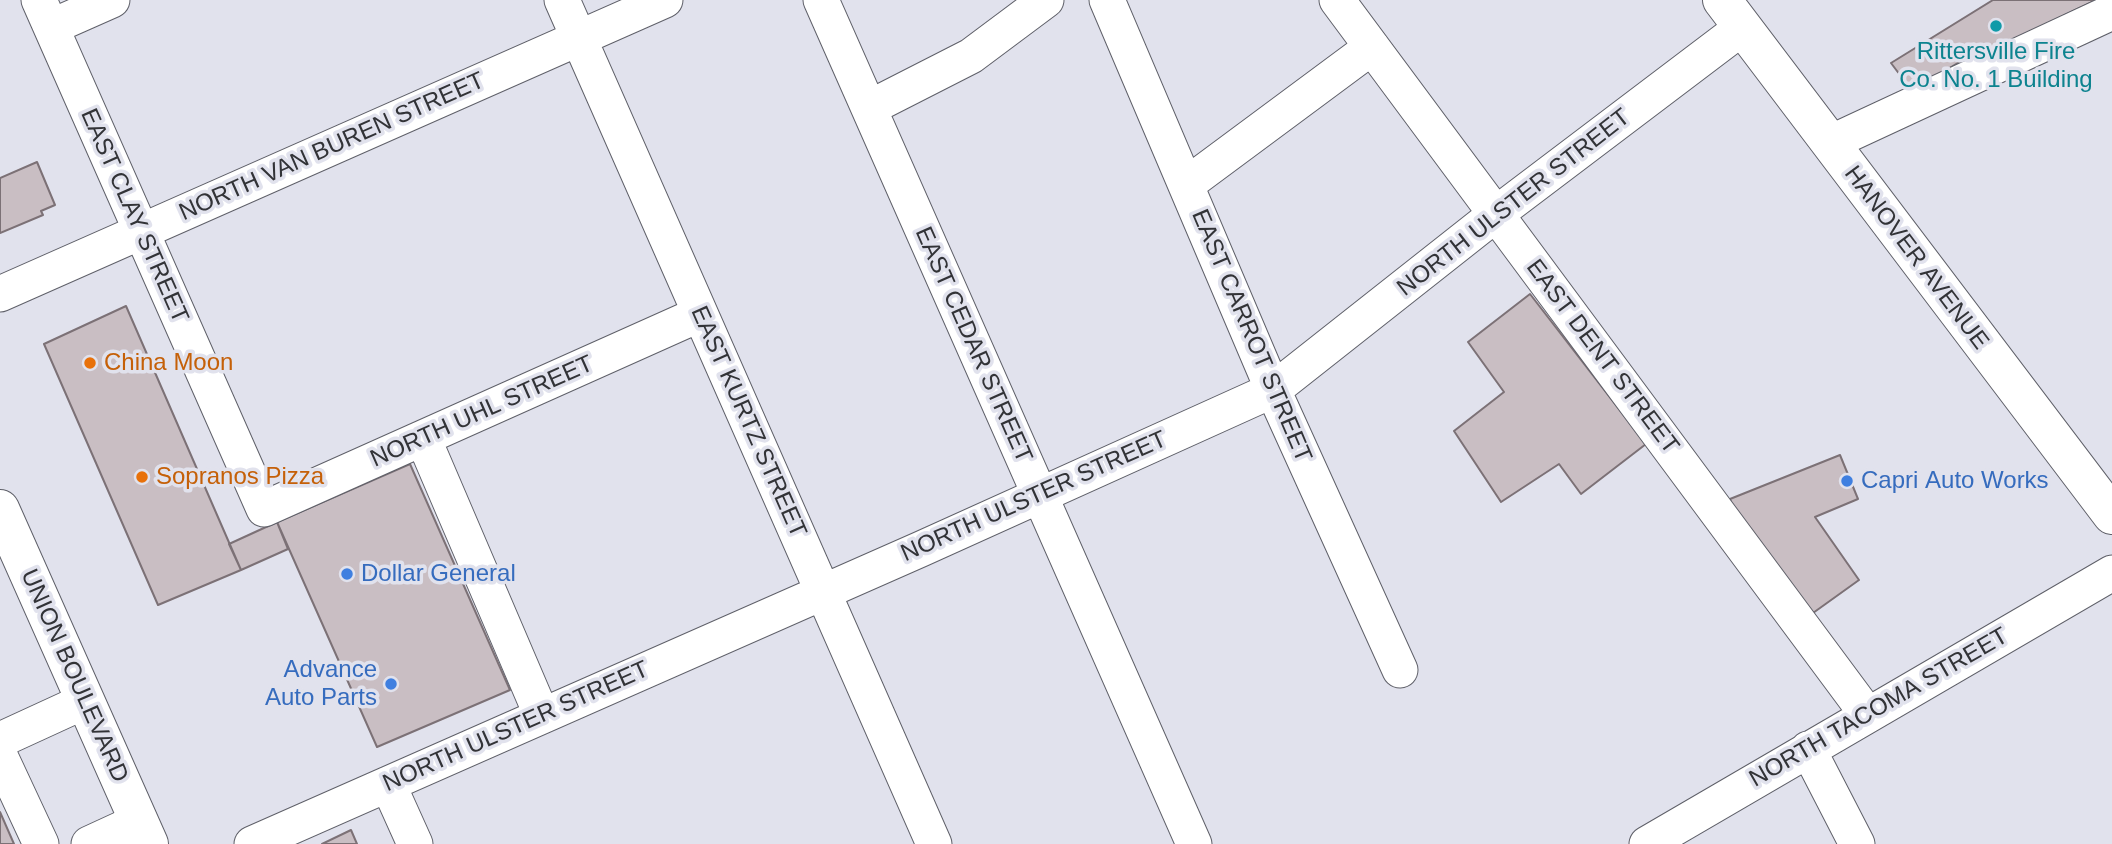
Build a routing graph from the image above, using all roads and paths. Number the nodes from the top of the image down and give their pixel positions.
1 (112, 0) edge
2 (562, 0) edge
3 (665, 0) edge
4 (821, 0) edge
5 (1046, 0) edge
6 (1107, 0) edge
7 (1337, 0) edge
8 (2112, 12) edge
9 (45, 14) edge
10 (1732, 14) edge
11 (579, 38) junction
12 (1372, 47) junction
13 (869, 108) junction
14 (1830, 144) junction
15 (1186, 185) junction
16 (1496, 214) junction
17 (141, 232) junction
18 (0, 294) edge
19 (700, 314) junction
20 (1273, 390) junction
21 (423, 438) junction
22 (1039, 495) junction
23 (0, 509) edge
24 (264, 509) joint
25 (2112, 515) edge
26 (2112, 573) edge
27 (822, 592) junction
28 (1400, 670) dead end
29 (85, 701) junction
30 (1867, 714) junction
31 (542, 716) junction
32 (0, 740) edge
33 (1808, 749) junction
34 (0, 756) edge
35 (388, 784) junction
36 (144, 832) edge
37 (41, 844) edge
38 (89, 844) edge
39 (252, 844) edge
40 (415, 844) edge
41 (934, 844) edge
42 (1194, 844) edge
43 (1647, 844) edge
44 (1857, 844) edge

1 - 9 street
2 - 11 street, EAST KURTZ STREET
3 - 11 street, NORTH VAN BUREN STREET
4 - 13 street, EAST CEDAR STREET
5 - 13 street
6 - 15 street, EAST CARROT STREET
7 - 12 street, EAST DENT STREET
8 - 14 street
9 - 17 street, EAST CLAY STREET
10 - 14 main road, HANOVER AVENUE
10 - 16 street, NORTH ULSTER STREET
11 - 17 street, NORTH VAN BUREN STREET
11 - 19 street, EAST KURTZ STREET
12 - 15 street
12 - 16 street, EAST DENT STREET
13 - 22 street, EAST CEDAR STREET
14 - 25 main road, HANOVER AVENUE
15 - 20 street, EAST CARROT STREET
16 - 20 street, NORTH ULSTER STREET
16 - 30 street, EAST DENT STREET
17 - 18 street, NORTH VAN BUREN STREET
17 - 24 street, EAST CLAY STREET
19 - 21 street, NORTH UHL STREET
19 - 27 street, EAST KURTZ STREET
20 - 22 street, NORTH ULSTER STREET
20 - 28 street, EAST CARROT STREET
21 - 24 street, NORTH UHL STREET
21 - 31 street
22 - 27 street, NORTH ULSTER STREET
22 - 42 street, EAST CEDAR STREET
23 - 29 main road, UNION BOULEVARD
26 - 30 street, NORTH TACOMA STREET
27 - 31 street, NORTH ULSTER STREET
27 - 41 street, EAST KURTZ STREET
29 - 32 street
29 - 36 main road, UNION BOULEVARD
30 - 33 street, NORTH TACOMA STREET
31 - 35 street, NORTH ULSTER STREET
33 - 43 street, NORTH TACOMA STREET
33 - 44 street
34 - 37 street
35 - 39 street, NORTH ULSTER STREET
35 - 40 street
36 - 38 street

